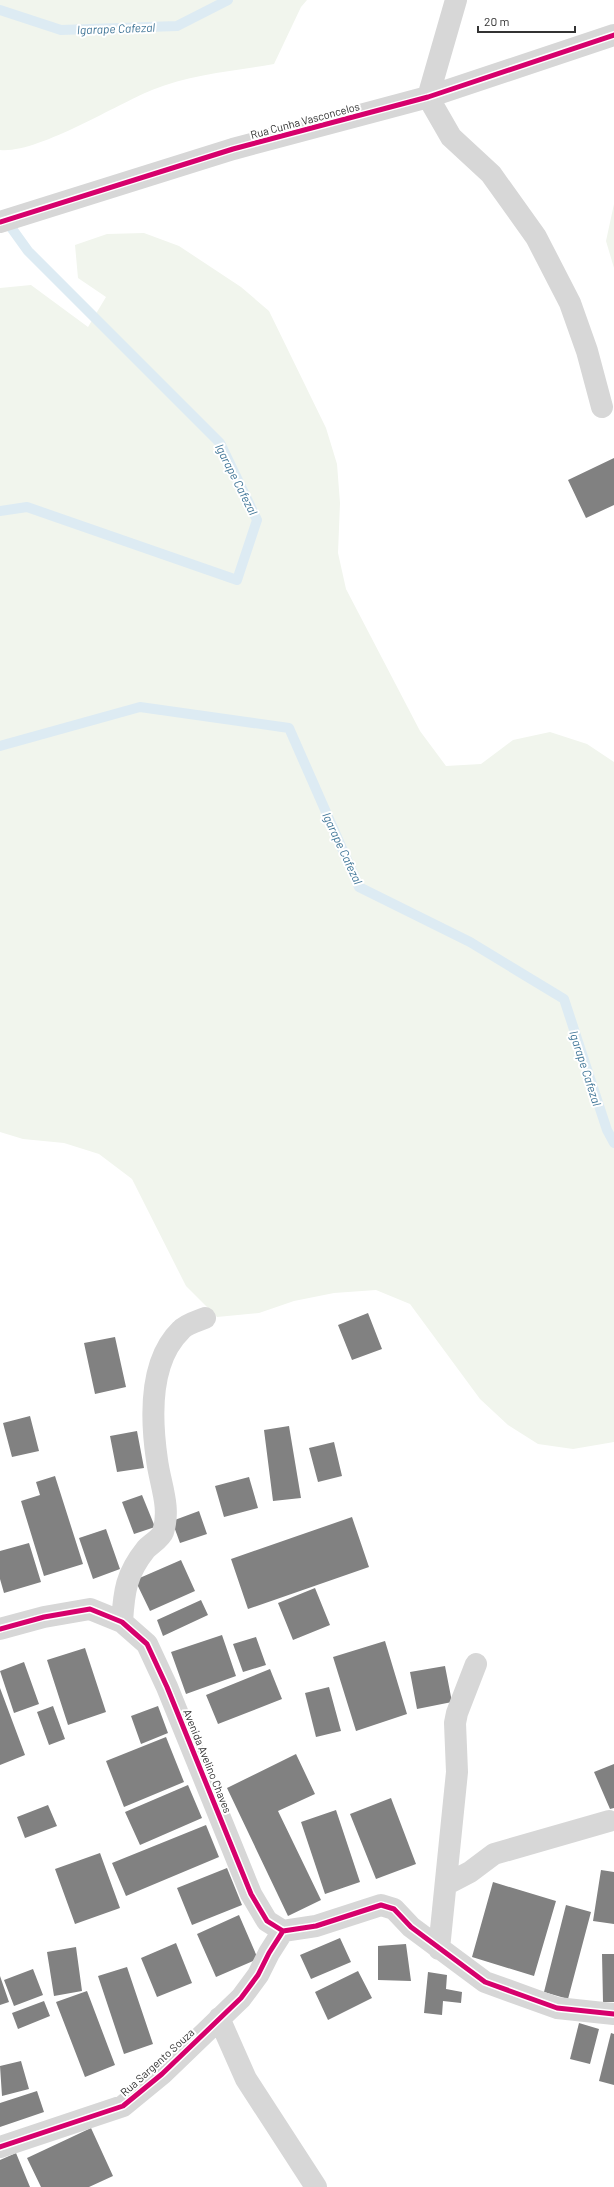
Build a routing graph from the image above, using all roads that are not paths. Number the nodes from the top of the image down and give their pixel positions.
1 (456, 0) edge
2 (614, 35) edge
3 (428, 97) junction
4 (0, 222) edge
5 (602, 407) dead end
6 (205, 1318) dead end
7 (122, 1622) junction
8 (0, 1629) edge
9 (476, 1664) dead end
10 (609, 1821) dead end
11 (447, 1884) junction
12 (284, 1931) junction
13 (439, 1949) junction
14 (614, 2014) edge
15 (220, 2018) junction
16 (0, 2148) edge
17 (316, 2187) edge

1 - 3 street
2 - 3 street, Rua Cunha Vasconcelos
3 - 4 street, Rua Cunha Vasconcelos
3 - 5 street
6 - 7 street
7 - 8 street, Avenida Avelino Chaves
7 - 12 street, Avenida Avelino Chaves
9 - 11 street
10 - 11 street
11 - 13 street
12 - 13 street
12 - 15 street, Rua Sargento Souza
13 - 14 street
15 - 16 street, Rua Sargento Souza
15 - 17 street

